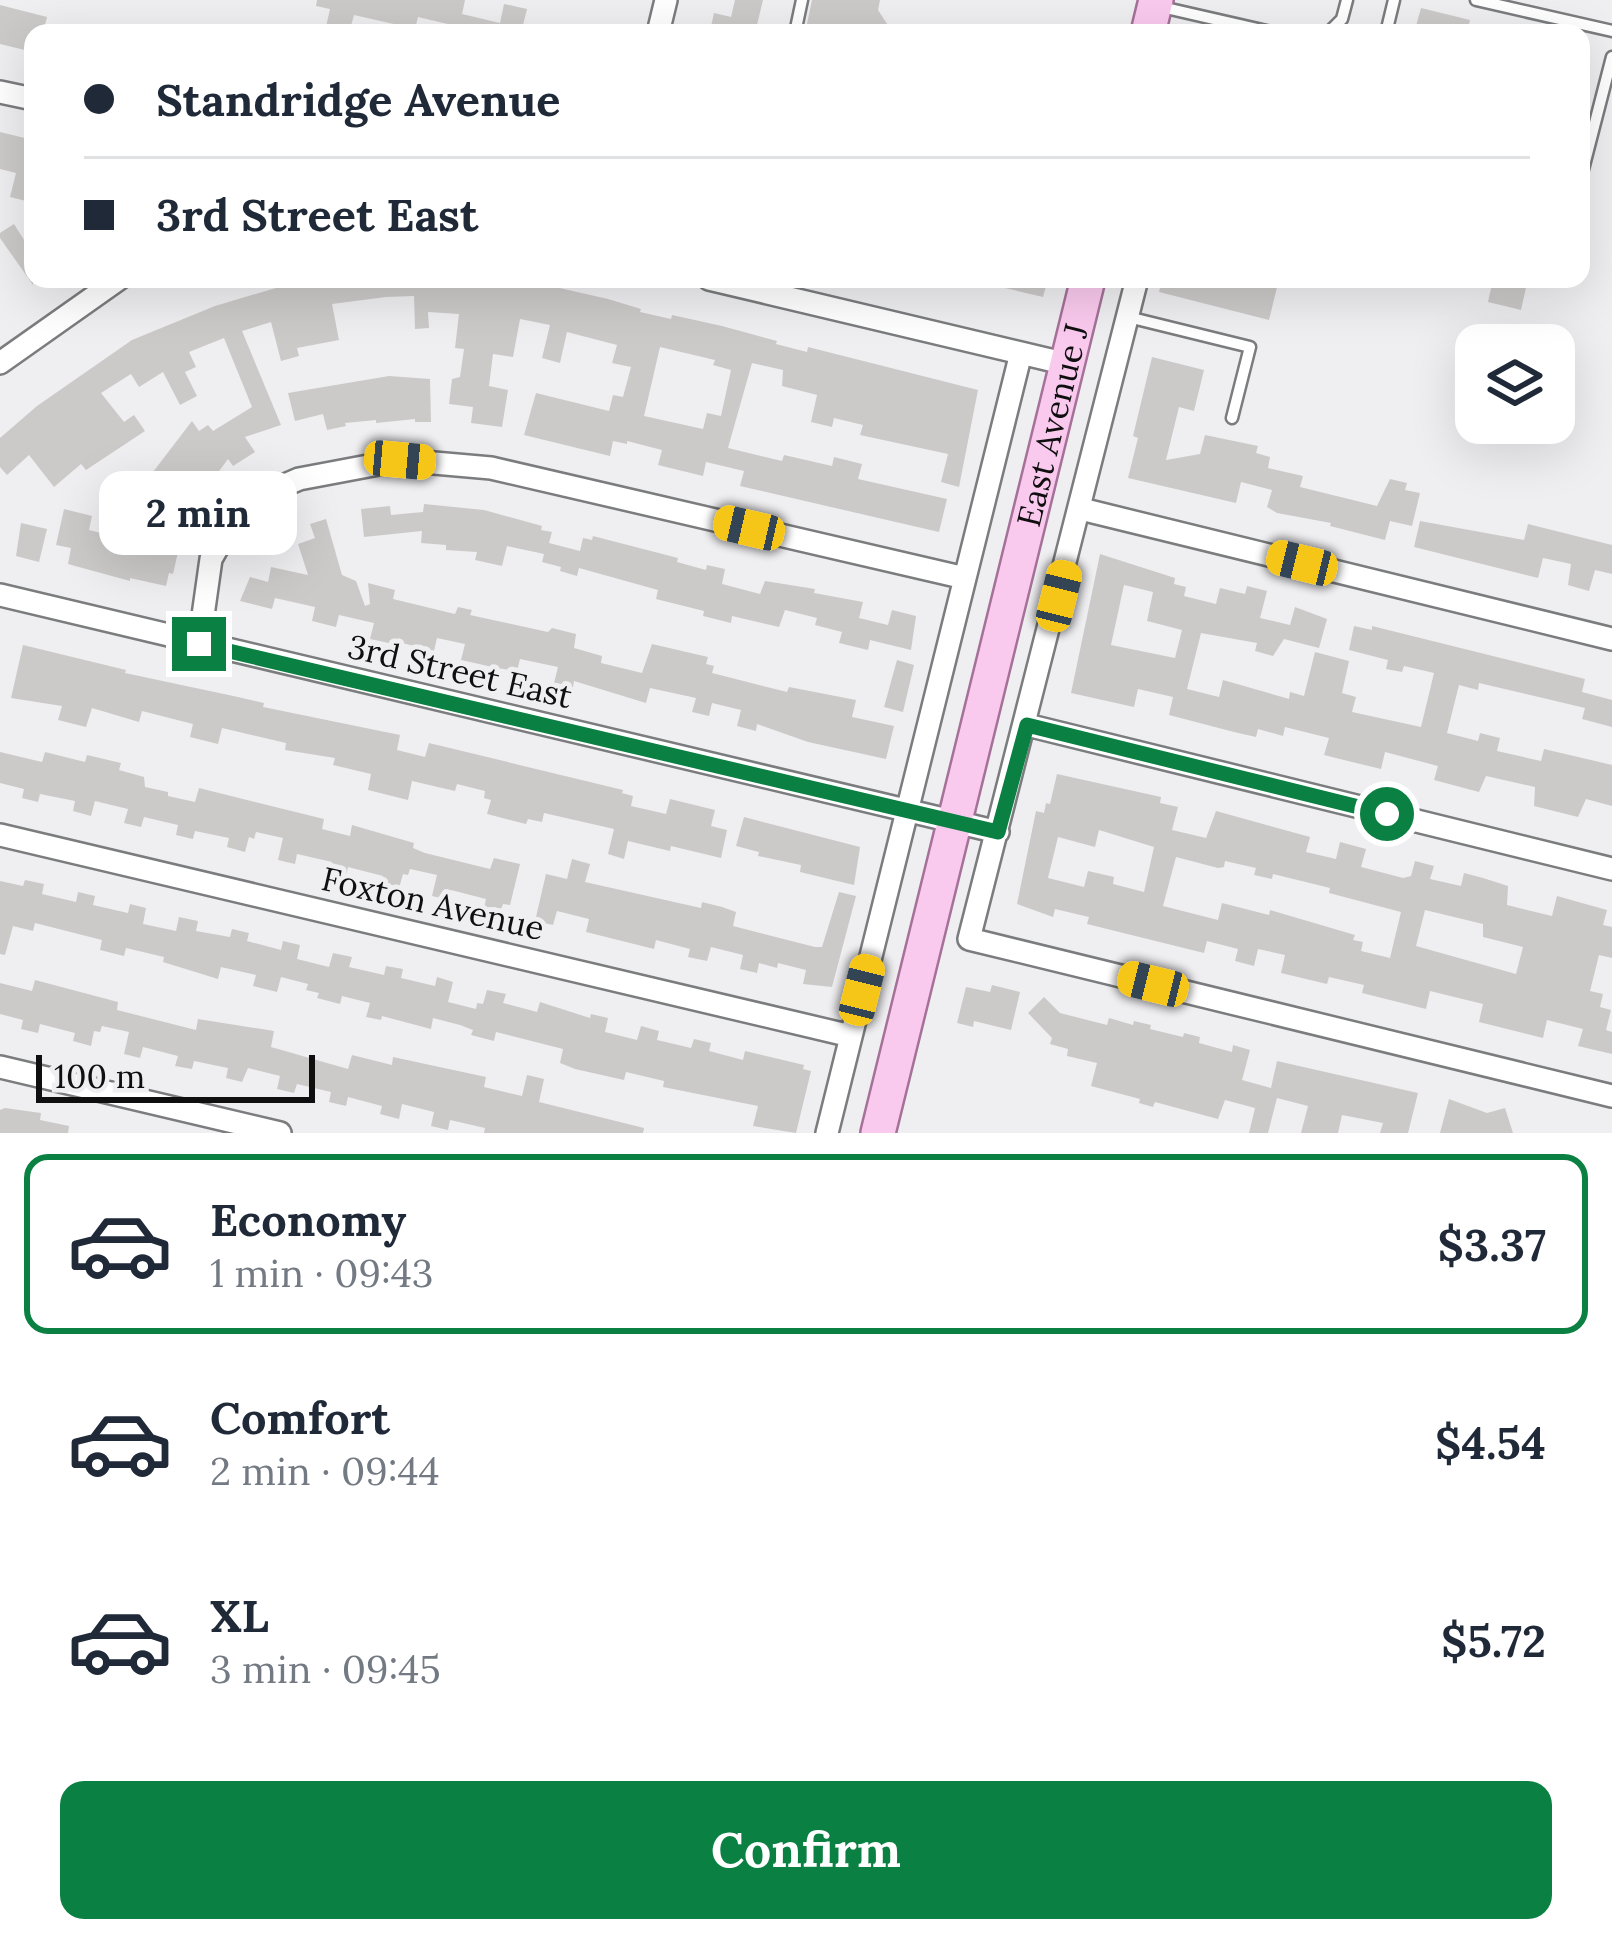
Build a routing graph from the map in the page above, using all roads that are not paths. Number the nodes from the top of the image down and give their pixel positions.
1 (1476, 0) edge
2 (1153, 13) edge
3 (1220, 24) edge
4 (1581, 24) edge
5 (1612, 56) edge
6 (1590, 142) edge
7 (106, 288) edge
8 (747, 288) edge
9 (1086, 288) edge
10 (1135, 288) edge
11 (1128, 317) junction
12 (1021, 353) junction
13 (0, 363) edge
14 (1067, 364) junction
15 (1232, 418) dead end
16 (1081, 509) junction
17 (965, 578) junction
18 (0, 595) edge
19 (1612, 640) edge
20 (199, 644) junction
21 (1027, 725) junction
22 (905, 810) junction
23 (952, 821) junction
24 (998, 832) junction
25 (0, 835) edge
26 (1612, 869) edge
27 (851, 1036) junction
28 (0, 1067) edge
29 (1612, 1096) edge
30 (280, 1133) edge
31 (826, 1133) edge
32 (878, 1133) edge

1 - 4 lane
2 - 3 lane
5 - 6 lane
7 - 13 street
8 - 12 street
9 - 14 main road, East Avenue J
10 - 11 street
11 - 15 lane
11 - 16 street
12 - 14 street
12 - 17 street, East Avenue J
14 - 23 main road, East Avenue J
16 - 19 street
16 - 21 street
17 - 20 street
17 - 22 street, East Avenue J
18 - 20 street, 3rd Street East
20 - 22 street, 3rd Street East
21 - 24 street
21 - 26 street
22 - 23 street, 3rd Street East
22 - 27 street, East Avenue J
23 - 24 street, 3rd Street East
23 - 32 main road, East Avenue J
24 - 29 street
25 - 27 street, Foxton Avenue
27 - 31 street, East Avenue J
28 - 30 street

